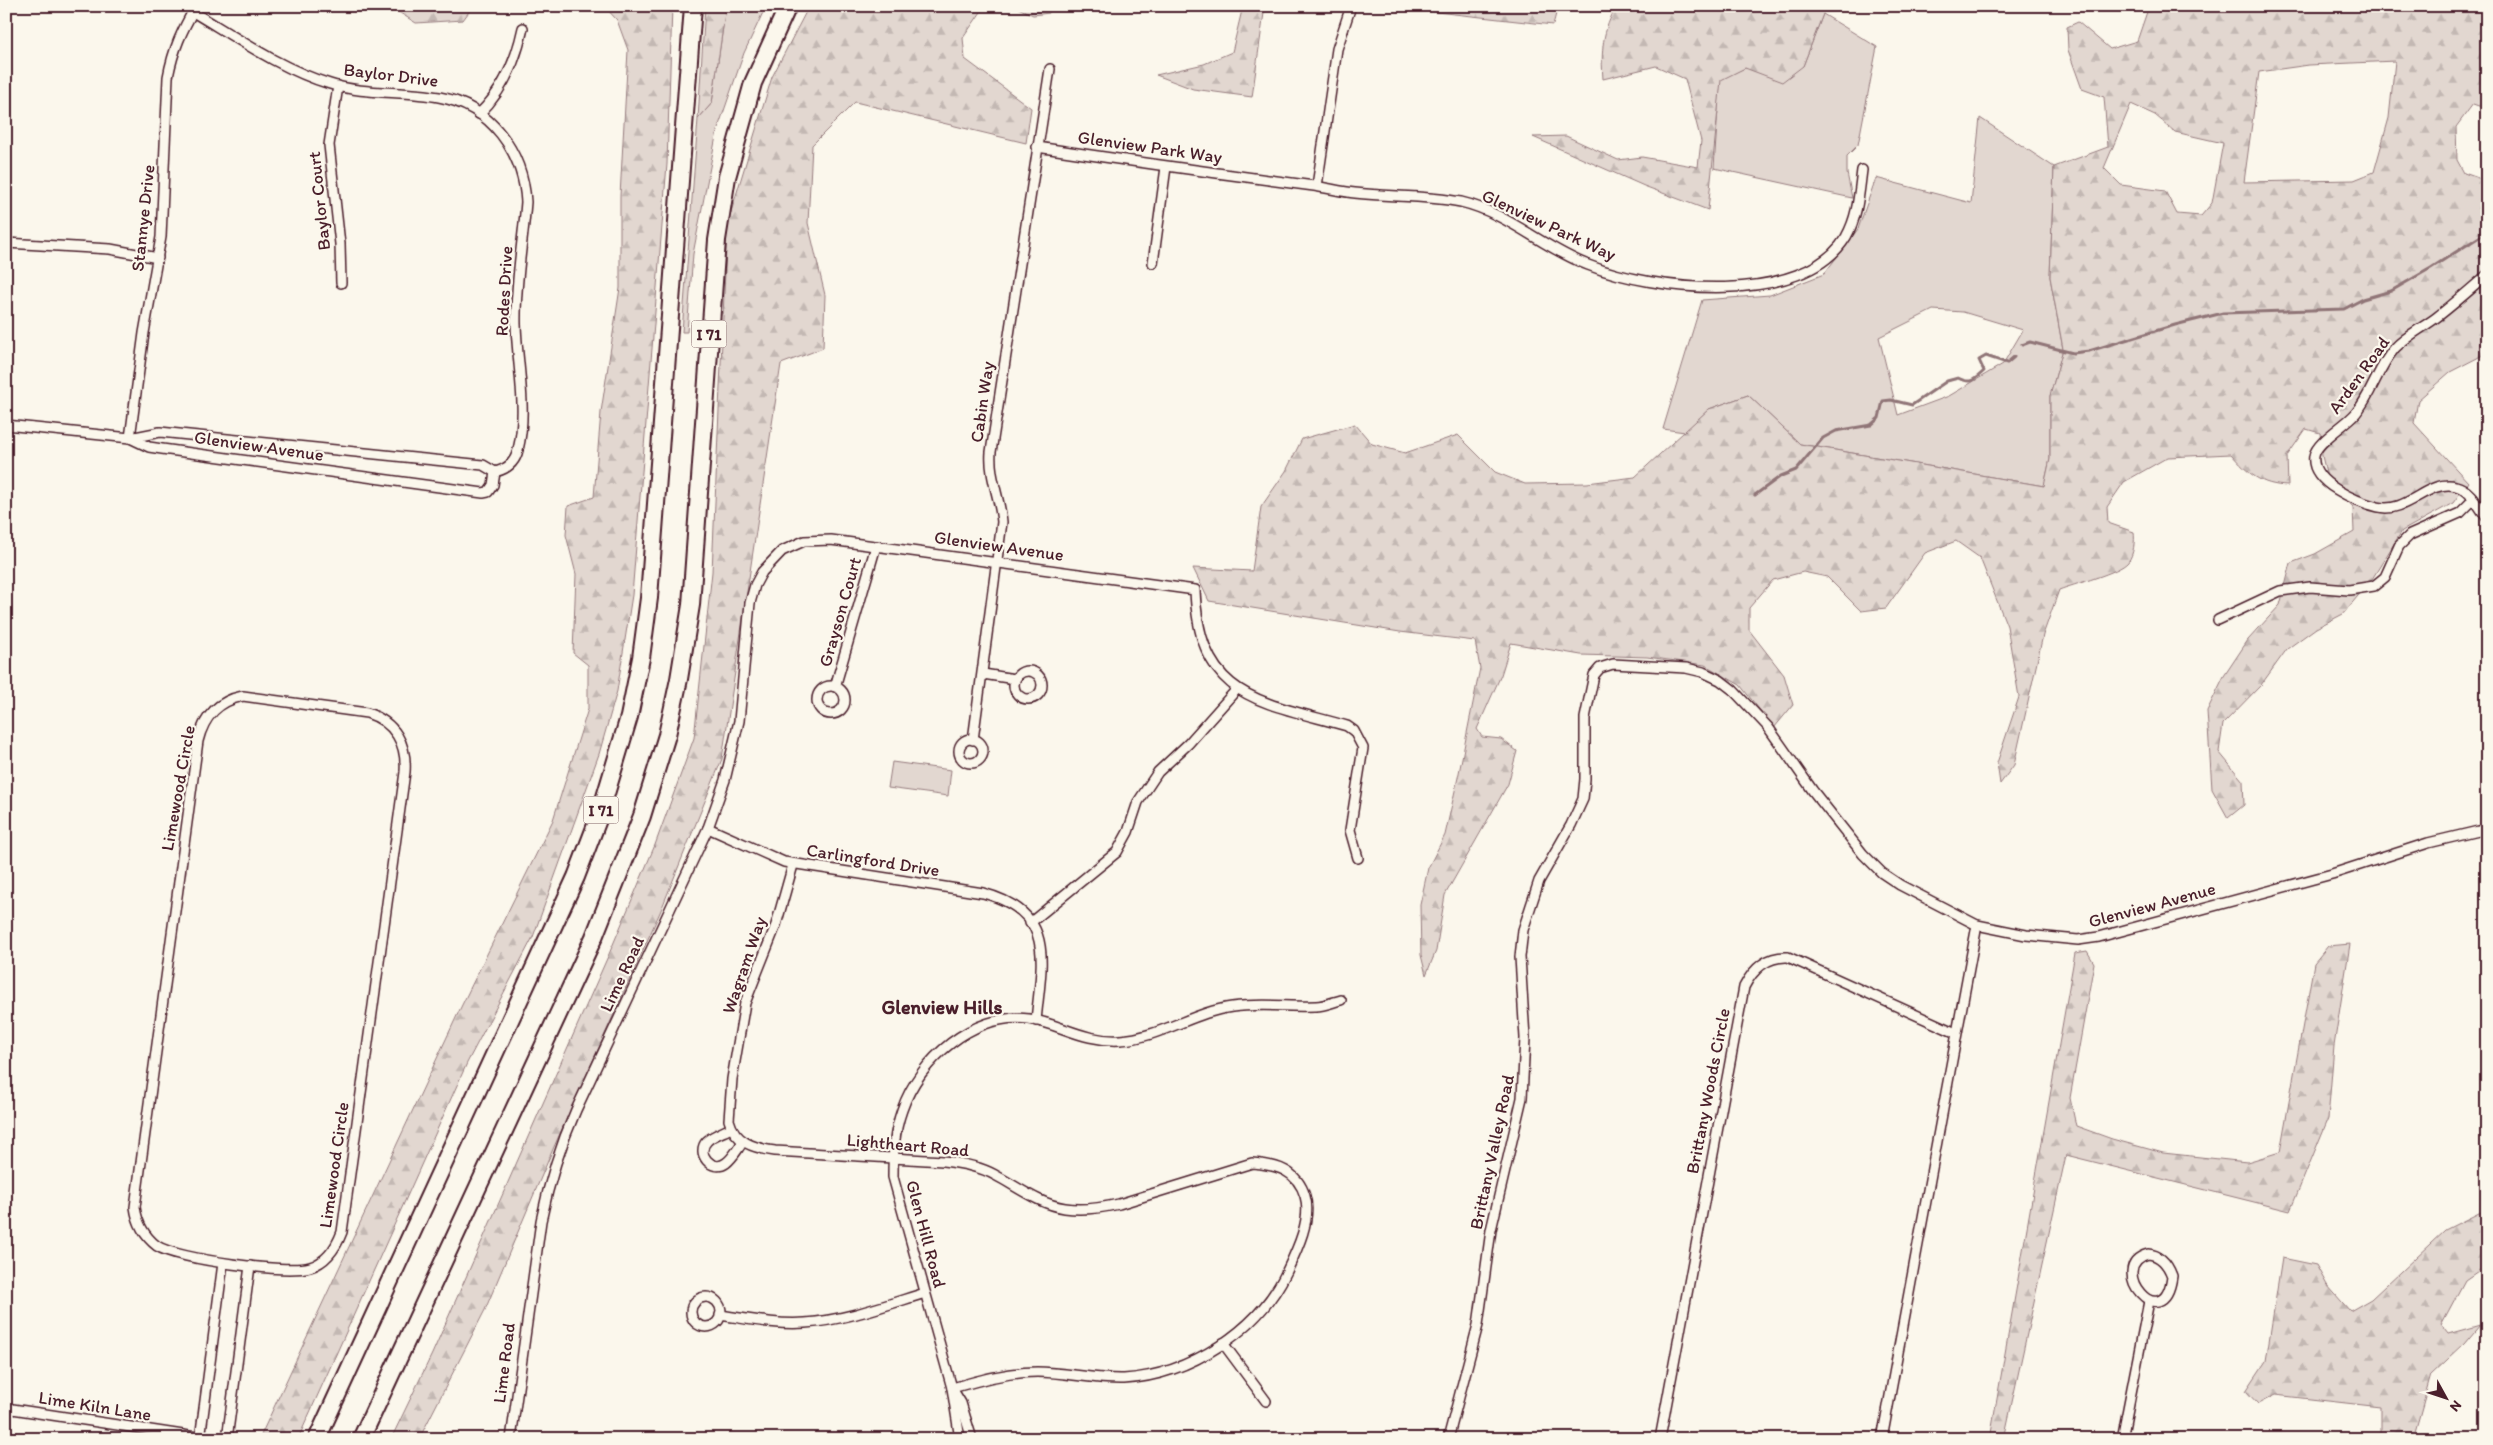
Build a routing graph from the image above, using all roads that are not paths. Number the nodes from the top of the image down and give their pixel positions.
1 (681, 6) edge
2 (693, 6) edge
3 (778, 6) edge
4 (788, 6) edge
5 (1350, 6) edge
6 (195, 9) edge
7 (523, 28) dead end
8 (1050, 69) dead end
9 (753, 82) junction
10 (338, 86) junction
11 (479, 114) junction
12 (683, 127) junction
13 (1037, 147) junction
14 (1166, 167) junction
15 (1862, 170) dead end
16 (1317, 186) junction
17 (6, 243) edge
18 (158, 258) junction
19 (1153, 263) dead end
20 (2487, 275) edge
21 (342, 283) dead end
22 (6, 425) edge
23 (130, 438) junction
24 (495, 472) junction
25 (2474, 500) junction
26 (2487, 518) edge
27 (798, 543) joint
28 (876, 546) junction
29 (997, 563) junction
30 (2218, 620) dead end
31 (1596, 672) joint
32 (983, 674) junction
33 (1015, 679) dead end
34 (835, 687) dead end
35 (1238, 689) junction
36 (973, 740) dead end
37 (708, 828) junction
38 (2487, 829) edge
39 (1358, 858) dead end
40 (793, 865) junction
41 (1030, 923) junction
42 (1977, 925) junction
43 (1341, 1000) dead end
44 (1036, 1021) junction
45 (1956, 1033) junction
46 (737, 1135) joint
47 (893, 1158) junction
48 (223, 1263) junction
49 (250, 1266) junction
50 (925, 1293) junction
51 (2149, 1301) junction
52 (720, 1315) dead end
53 (1223, 1343) junction
54 (952, 1388) junction
55 (1266, 1401) dead end
56 (6, 1408) edge
57 (971, 1436) edge
58 (203, 1438) edge
59 (960, 1438) edge
60 (227, 1439) edge
61 (316, 1439) edge
62 (361, 1439) edge
63 (511, 1439) edge
64 (1448, 1439) edge
65 (1660, 1439) edge
66 (1882, 1439) edge
67 (2122, 1439) edge

1 - 12 highway
2 - 12 highway, I 71
3 - 9 highway
4 - 9 highway, I 71
5 - 16 street
6 - 10 street, Baylor Drive
6 - 18 street, Stannye Drive
7 - 11 street
8 - 13 street, Cabin Way
9 - 62 highway, I 71
10 - 11 street, Baylor Drive
10 - 21 street, Baylor Court
11 - 24 street, Rodes Drive
12 - 61 highway, I 71
13 - 14 street, Glenview Park Way
13 - 29 street, Cabin Way
14 - 16 street, Glenview Park Way
14 - 19 street
15 - 16 street, Glenview Park Way
17 - 18 street
18 - 23 street, Stannye Drive
20 - 25 street, Arden Road
22 - 23 street, Glenview Avenue
23 - 24 street
23 - 24 street, Glenview Avenue
25 - 26 street, Arden Road
25 - 30 street
27 - 28 street, Glenview Avenue
27 - 37 street, Lime Road
28 - 29 street, Glenview Avenue
28 - 34 street, Grayson Court
29 - 32 street, Cabin Way
29 - 35 street, Glenview Avenue
31 - 42 street, Glenview Avenue
31 - 64 street, Brittany Valley Road
32 - 33 street
32 - 36 street, Cabin Way
35 - 39 street
35 - 41 street
37 - 40 street, Carlingford Drive
37 - 63 street, Lime Road
38 - 42 street, Glenview Avenue
40 - 41 street, Carlingford Drive
40 - 46 street, Wagram Way
41 - 44 street, Carlingford Drive
42 - 45 street
43 - 44 street, Glen Hill Road
44 - 47 street, Glen Hill Road
45 - 65 street, Brittany Woods Circle
45 - 66 street
46 - 47 street, Lightheart Road
47 - 50 street, Glen Hill Road
47 - 53 street, Lightheart Road
48 - 49 street, Limewood Circle
48 - 49 street, Limewood Circle
48 - 58 street
49 - 60 street
50 - 52 street
50 - 54 street, Glen Hill Road
51 - 51 street
51 - 67 street
53 - 54 street
53 - 55 street
54 - 57 street, Glen Hill Road
54 - 59 street, Glen Hill Road
56 - 58 street, Lime Kiln Lane
57 - 59 street

